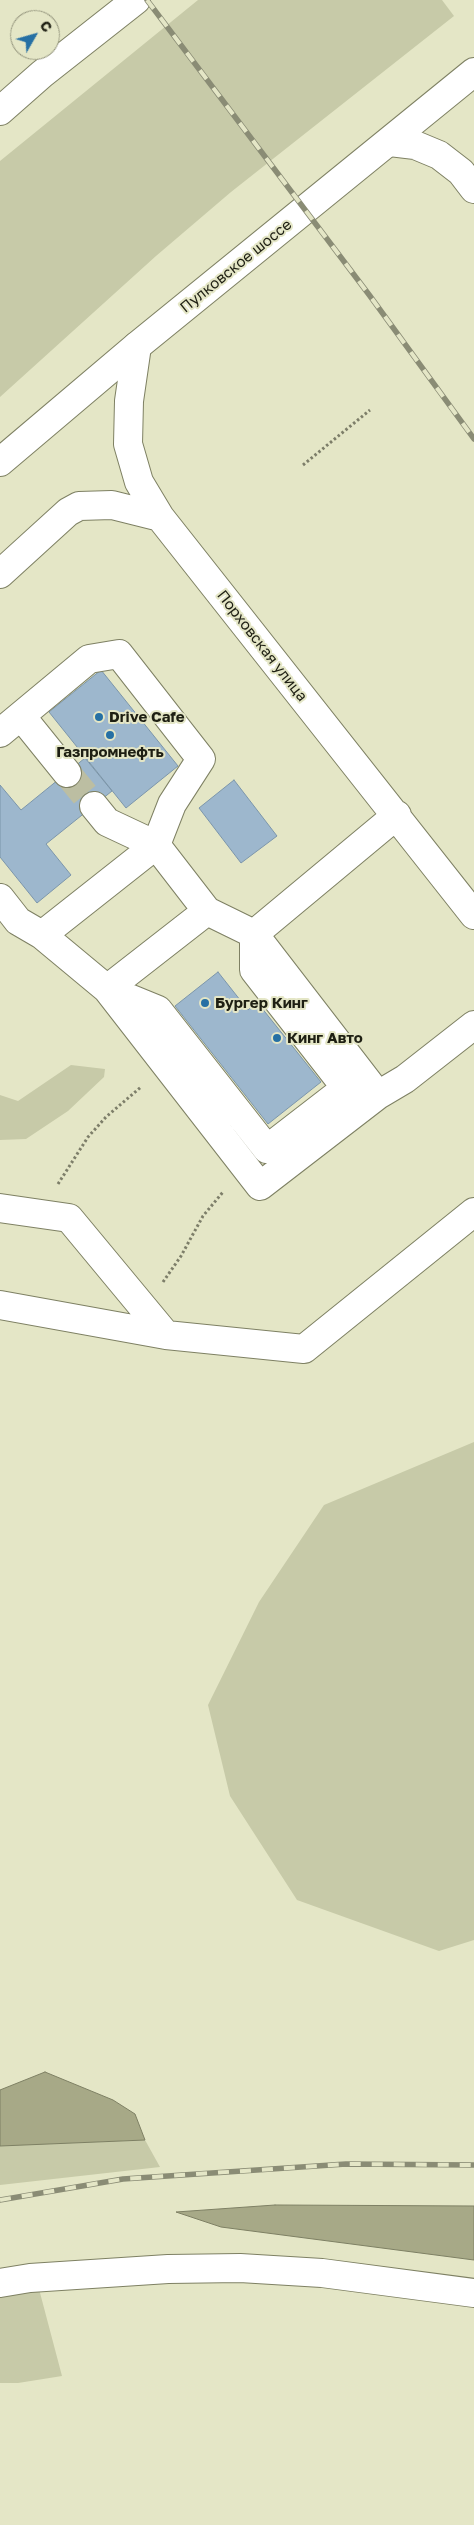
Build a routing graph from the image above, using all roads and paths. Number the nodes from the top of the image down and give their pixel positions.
1 (136, 0) edge
2 (474, 72) edge
3 (0, 111) edge
4 (390, 142) junction
5 (474, 189) edge
6 (137, 346) junction
7 (370, 410) dead end
8 (0, 462) edge
9 (303, 465) dead end
10 (160, 517) junction
11 (0, 574) edge
12 (20, 716) junction
13 (0, 733) edge
14 (67, 773) tunnel mouth
15 (94, 806) tunnel mouth
16 (397, 815) junction
17 (156, 845) junction
18 (0, 898) edge
19 (207, 911) junction
20 (474, 915) edge
21 (254, 934) junction
22 (42, 935) junction
23 (107, 989) junction
24 (474, 1025) edge
25 (166, 1065) junction
26 (378, 1095) junction
27 (244, 1166) junction
28 (0, 1208) edge
29 (37, 1214) junction
30 (473, 1214) edge
31 (0, 1305) edge
32 (144, 1309) junction
33 (166, 1335) junction
34 (0, 2283) edge
35 (474, 2293) edge

1 - 3 street
2 - 4 street, Пулковское шоссе
4 - 5 street
4 - 6 street, Пулковское шоссе
6 - 8 street, Пулковское шоссе
6 - 10 street, Порховская улица
7 - 9 path
10 - 11 street
10 - 16 street, Порховская улица
12 - 13 street
12 - 14 street
12 - 17 street
15 - 17 street
16 - 20 street, Порховская улица
16 - 21 street
17 - 19 street
17 - 22 street
18 - 22 street
19 - 21 street
19 - 23 street
21 - 23 street
21 - 26 street
22 - 23 street
23 - 25 street
24 - 26 street
25 - 27 street
25 - 29 path
26 - 27 street
27 - 32 path
28 - 29 street
29 - 32 street
30 - 33 street
31 - 33 street
32 - 33 street
34 - 35 street

